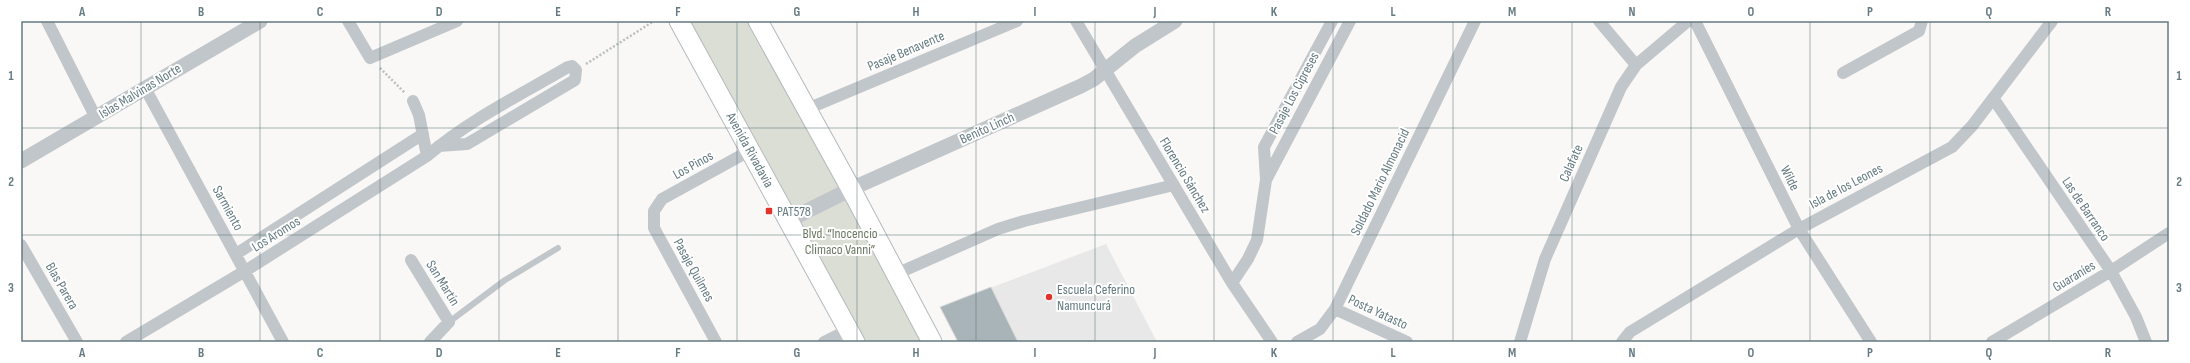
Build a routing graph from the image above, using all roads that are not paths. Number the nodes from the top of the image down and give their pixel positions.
1 (47, 21) edge
2 (260, 21) edge
3 (348, 21) edge
4 (457, 21) edge
5 (679, 21) edge
6 (758, 21) edge
7 (1017, 21) edge
8 (1076, 21) edge
9 (1175, 21) edge
10 (1332, 21) edge
11 (1350, 21) edge
12 (1475, 21) edge
13 (1599, 21) edge
14 (1688, 21) edge
15 (1696, 21) edge
16 (2052, 21) edge
17 (1920, 26) edge
18 (1636, 66) junction
19 (1105, 69) junction
20 (576, 70) road end
21 (1843, 73) dead end
22 (145, 88) junction
23 (1993, 98) junction
24 (413, 101) road end
25 (807, 109) junction
26 (96, 118) junction
27 (423, 134) junction
28 (751, 150) junction
29 (427, 156) junction
30 (21, 161) edge
31 (1266, 180) junction
32 (1174, 185) junction
33 (851, 189) junction
34 (654, 211) joint
35 (790, 220) junction
36 (1799, 229) junction
37 (2169, 232) edge
38 (21, 245) edge
39 (558, 248) dead end
40 (236, 254) junction
41 (411, 260) dead end
42 (245, 271) junction
43 (2111, 271) junction
44 (896, 274) junction
45 (1232, 283) junction
46 (1335, 309) junction
47 (449, 322) junction
48 (852, 336) edge
49 (77, 342) edge
50 (126, 342) edge
51 (283, 342) edge
52 (430, 342) edge
53 (716, 342) edge
54 (824, 342) edge
55 (932, 342) edge
56 (1272, 342) edge
57 (1298, 342) edge
58 (1407, 342) edge
59 (1520, 342) edge
60 (1622, 342) edge
61 (1871, 342) edge
62 (1992, 342) edge
63 (2146, 342) edge

1 - 26 street
2 - 22 street, Islas Malvinas Norte
3 - 4 street
5 - 28 main road, Avenida Rivadavia
6 - 25 main road
7 - 25 street, Pasaje Benavente
8 - 19 street, Florencio Sánchez
9 - 19 street, Benito Linch
10 - 31 street, Pasaje Los Cipreses
11 - 31 street, Pasaje Los Cipreses
12 - 46 street, Soldado Mario Almonacid
13 - 18 street
14 - 18 street, Calafate
15 - 36 street, Wilde
16 - 23 street, Isla de los Leones
17 - 21 street
18 - 59 street, Calafate
19 - 32 street, Florencio Sánchez
19 - 33 street, Benito Linch
20 - 29 street, Los Aromos
22 - 26 street, Islas Malvinas Norte
22 - 40 street, Sarmiento
23 - 36 street, Isla de los Leones
23 - 43 street, Las de Barranco
24 - 27 street
25 - 33 main road
26 - 30 street, Islas Malvinas Norte
27 - 29 street
27 - 40 street, Los Aromos
28 - 34 street, Los Pinos
28 - 35 main road, Avenida Rivadavia
29 - 42 street, Los Aromos
31 - 45 street, Pasaje Los Cipreses
32 - 44 street
32 - 45 street, Florencio Sánchez
33 - 35 street, Benito Linch
33 - 44 main road
34 - 53 street, Pasaje Quilmes
35 - 48 main road, Avenida Rivadavia
36 - 60 street, Isla de los Leones
36 - 61 street, Wilde
37 - 43 street, Guaraníes
38 - 49 street, Blas Parera
39 - 47 lane
40 - 42 street, Sarmiento
41 - 47 street, San Martín
42 - 50 street, Los Aromos
42 - 51 street, Sarmiento
43 - 62 street, Guaraníes
43 - 63 street, Las de Barranco
44 - 55 main road
45 - 56 street, Florencio Sánchez
46 - 57 street, Soldado Mario Almonacid
46 - 58 street, Posta Yatasto
47 - 52 street
48 - 54 street

